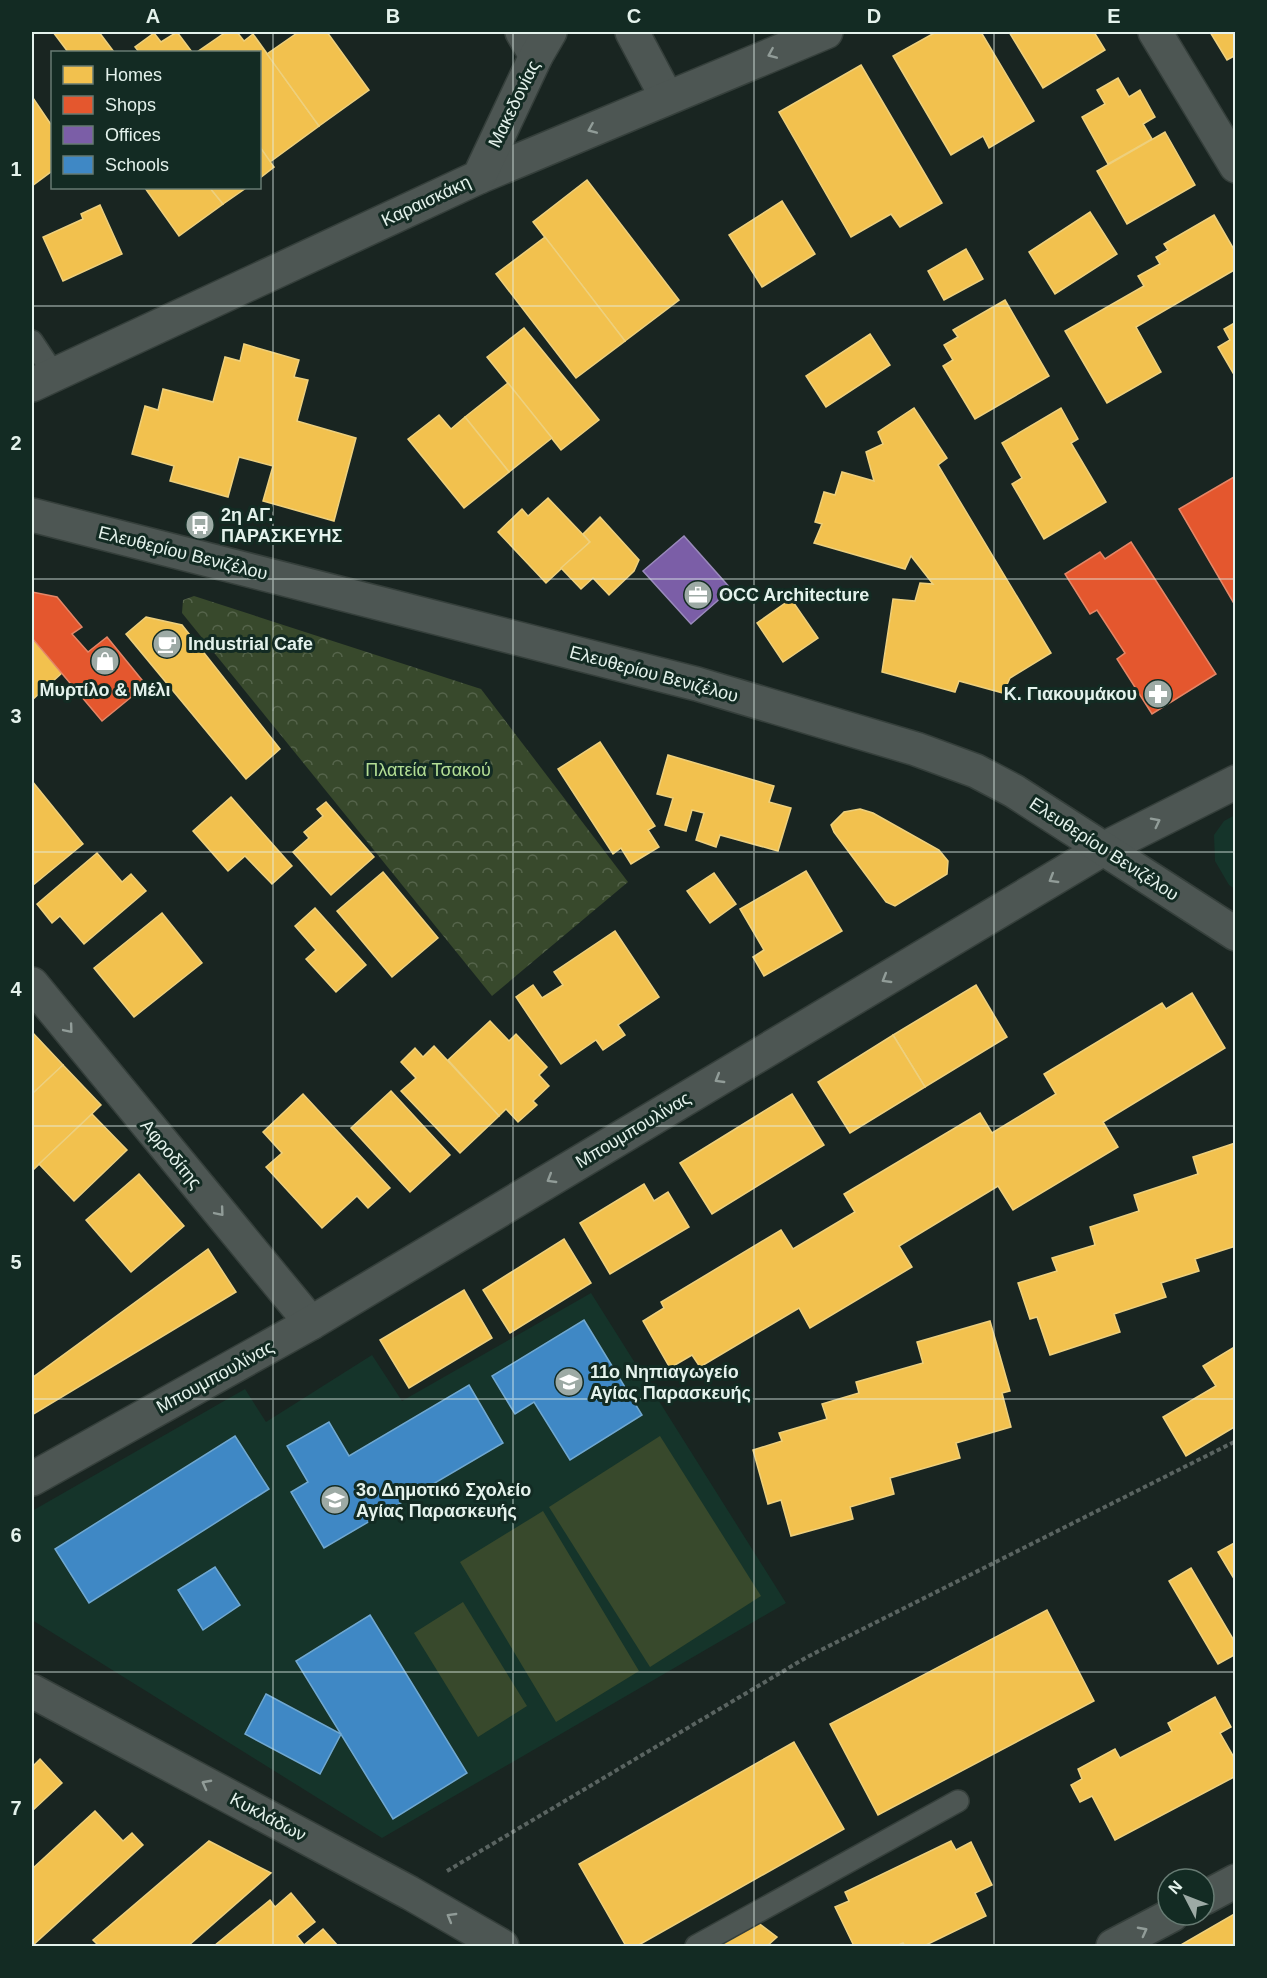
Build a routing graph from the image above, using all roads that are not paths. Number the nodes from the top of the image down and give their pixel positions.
1 (632, 32) edge
2 (826, 32) edge
3 (1155, 32) edge
4 (536, 40) edge
5 (667, 98) junction
6 (1236, 166) edge
7 (479, 177) junction
8 (32, 341) edge
9 (43, 380) edge
10 (32, 515) edge
11 (1236, 782) edge
12 (1103, 849) junction
13 (1236, 934) edge
14 (32, 984) edge
15 (311, 1323) junction
16 (32, 1479) edge
17 (32, 1691) edge
18 (958, 1801) dead end
19 (1236, 1881) edge
20 (1216, 1892) edge
21 (1156, 1924) edge
22 (502, 1947) edge
23 (696, 1947) edge
24 (1113, 1947) edge

1 - 5 street
2 -> 5 street, Καραισκάκη
3 - 6 street
4 - 7 street, Μακεδονίας
5 -> 7 street, Καραισκάκη
7 - 9 street, Καραισκάκη
8 - 9 lane
10 - 12 street, Ελευθερίου Βενιζέλου
12 -> 11 street, Μπουμπουλίνας
12 - 13 street, Ελευθερίου Βενιζέλου
12 -> 15 street, Μπουμπουλίνας
14 -> 15 street, Αφροδίτης
15 - 16 street, Μπουμπουλίνας
22 -> 17 street, Κυκλάδων
18 - 23 lane
19 - 20 street
24 -> 21 street

